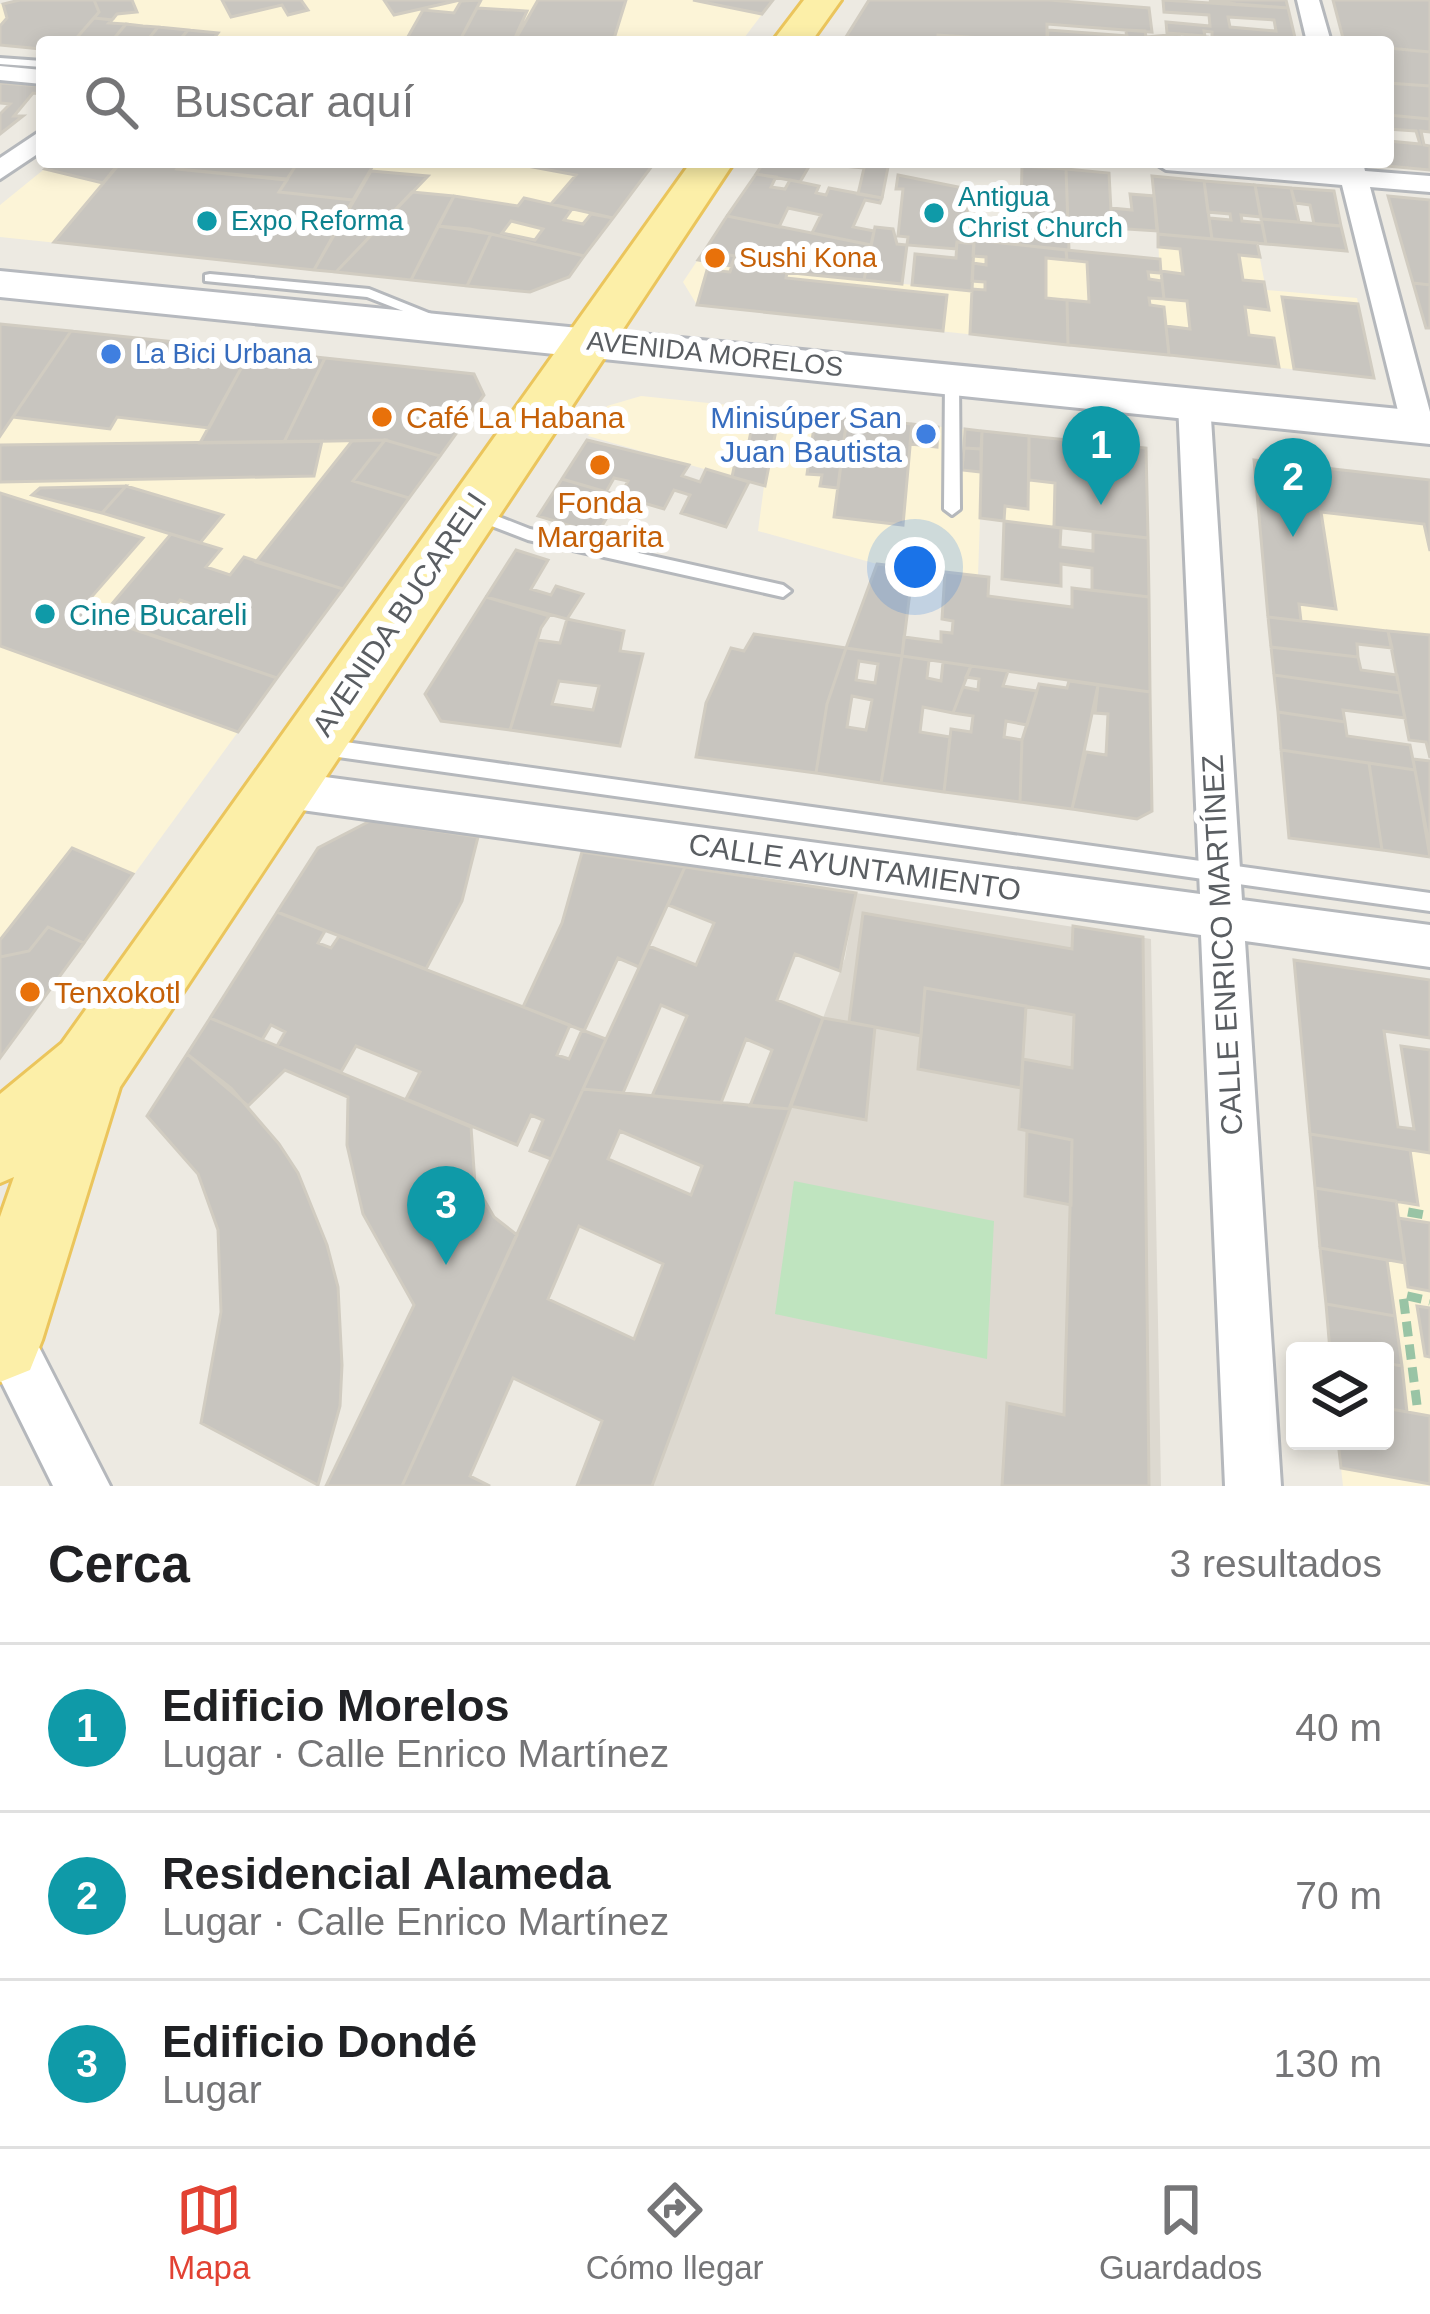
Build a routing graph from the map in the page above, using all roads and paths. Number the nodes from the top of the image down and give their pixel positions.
1 (824, 0) edge
2 (1308, 0) edge
3 (796, 36) edge
4 (1317, 36) edge
5 (0, 61) edge
6 (36, 64) edge
7 (0, 74) edge
8 (36, 77) edge
9 (36, 143) edge
10 (709, 168) edge
11 (1306, 168) edge
12 (1352, 170) edge
13 (0, 171) edge
14 (1430, 184) edge
15 (210, 278) dead end
16 (0, 284) edge
17 (460, 328) junction
18 (587, 340) junction
19 (952, 379) junction
20 (1195, 403) junction
21 (1424, 427) edge
22 (952, 509) dead end
23 (470, 512) junction
24 (783, 591) dead end
25 (295, 767) junction
26 (1218, 895) junction
27 (1430, 902) edge
28 (1430, 946) edge
29 (88, 1069) junction
30 (0, 1144) edge
31 (1408, 1212) dead end
32 (1430, 1216) edge
33 (1430, 1300) edge
34 (2, 1331) edge
35 (1417, 1405) dead end
36 (82, 1486) edge
37 (1253, 1486) edge

1 - 3 main road
2 - 4 street
5 - 6 lane
7 - 8 street
9 - 13 street
10 - 18 main road, AVENIDA BUCARELI
11 - 12 street
12 - 14 street
12 - 21 street
15 - 17 lane
16 - 17 main road, AVENIDA MORELOS
17 - 18 main road, AVENIDA MORELOS
18 - 19 main road, AVENIDA MORELOS
18 - 23 main road, AVENIDA BUCARELI
19 - 20 main road, AVENIDA MORELOS
19 - 22 lane
20 - 21 main road, AVENIDA MORELOS
20 - 26 street, CALLE ENRICO MARTÍNEZ
23 - 24 lane
23 - 25 main road, AVENIDA BUCARELI
25 - 26 street, CALLE AYUNTAMIENTO
25 - 29 main road, AVENIDA BUCARELI
26 - 27 lane
26 - 28 street, CALLE AYUNTAMIENTO
26 - 37 street, CALLE ENRICO MARTÍNEZ
29 - 30 main road, AVENIDA BUCARELI
29 - 34 main road, AVENIDA BUCARELI
31 - 32 path
33 - 35 path
34 - 36 street

